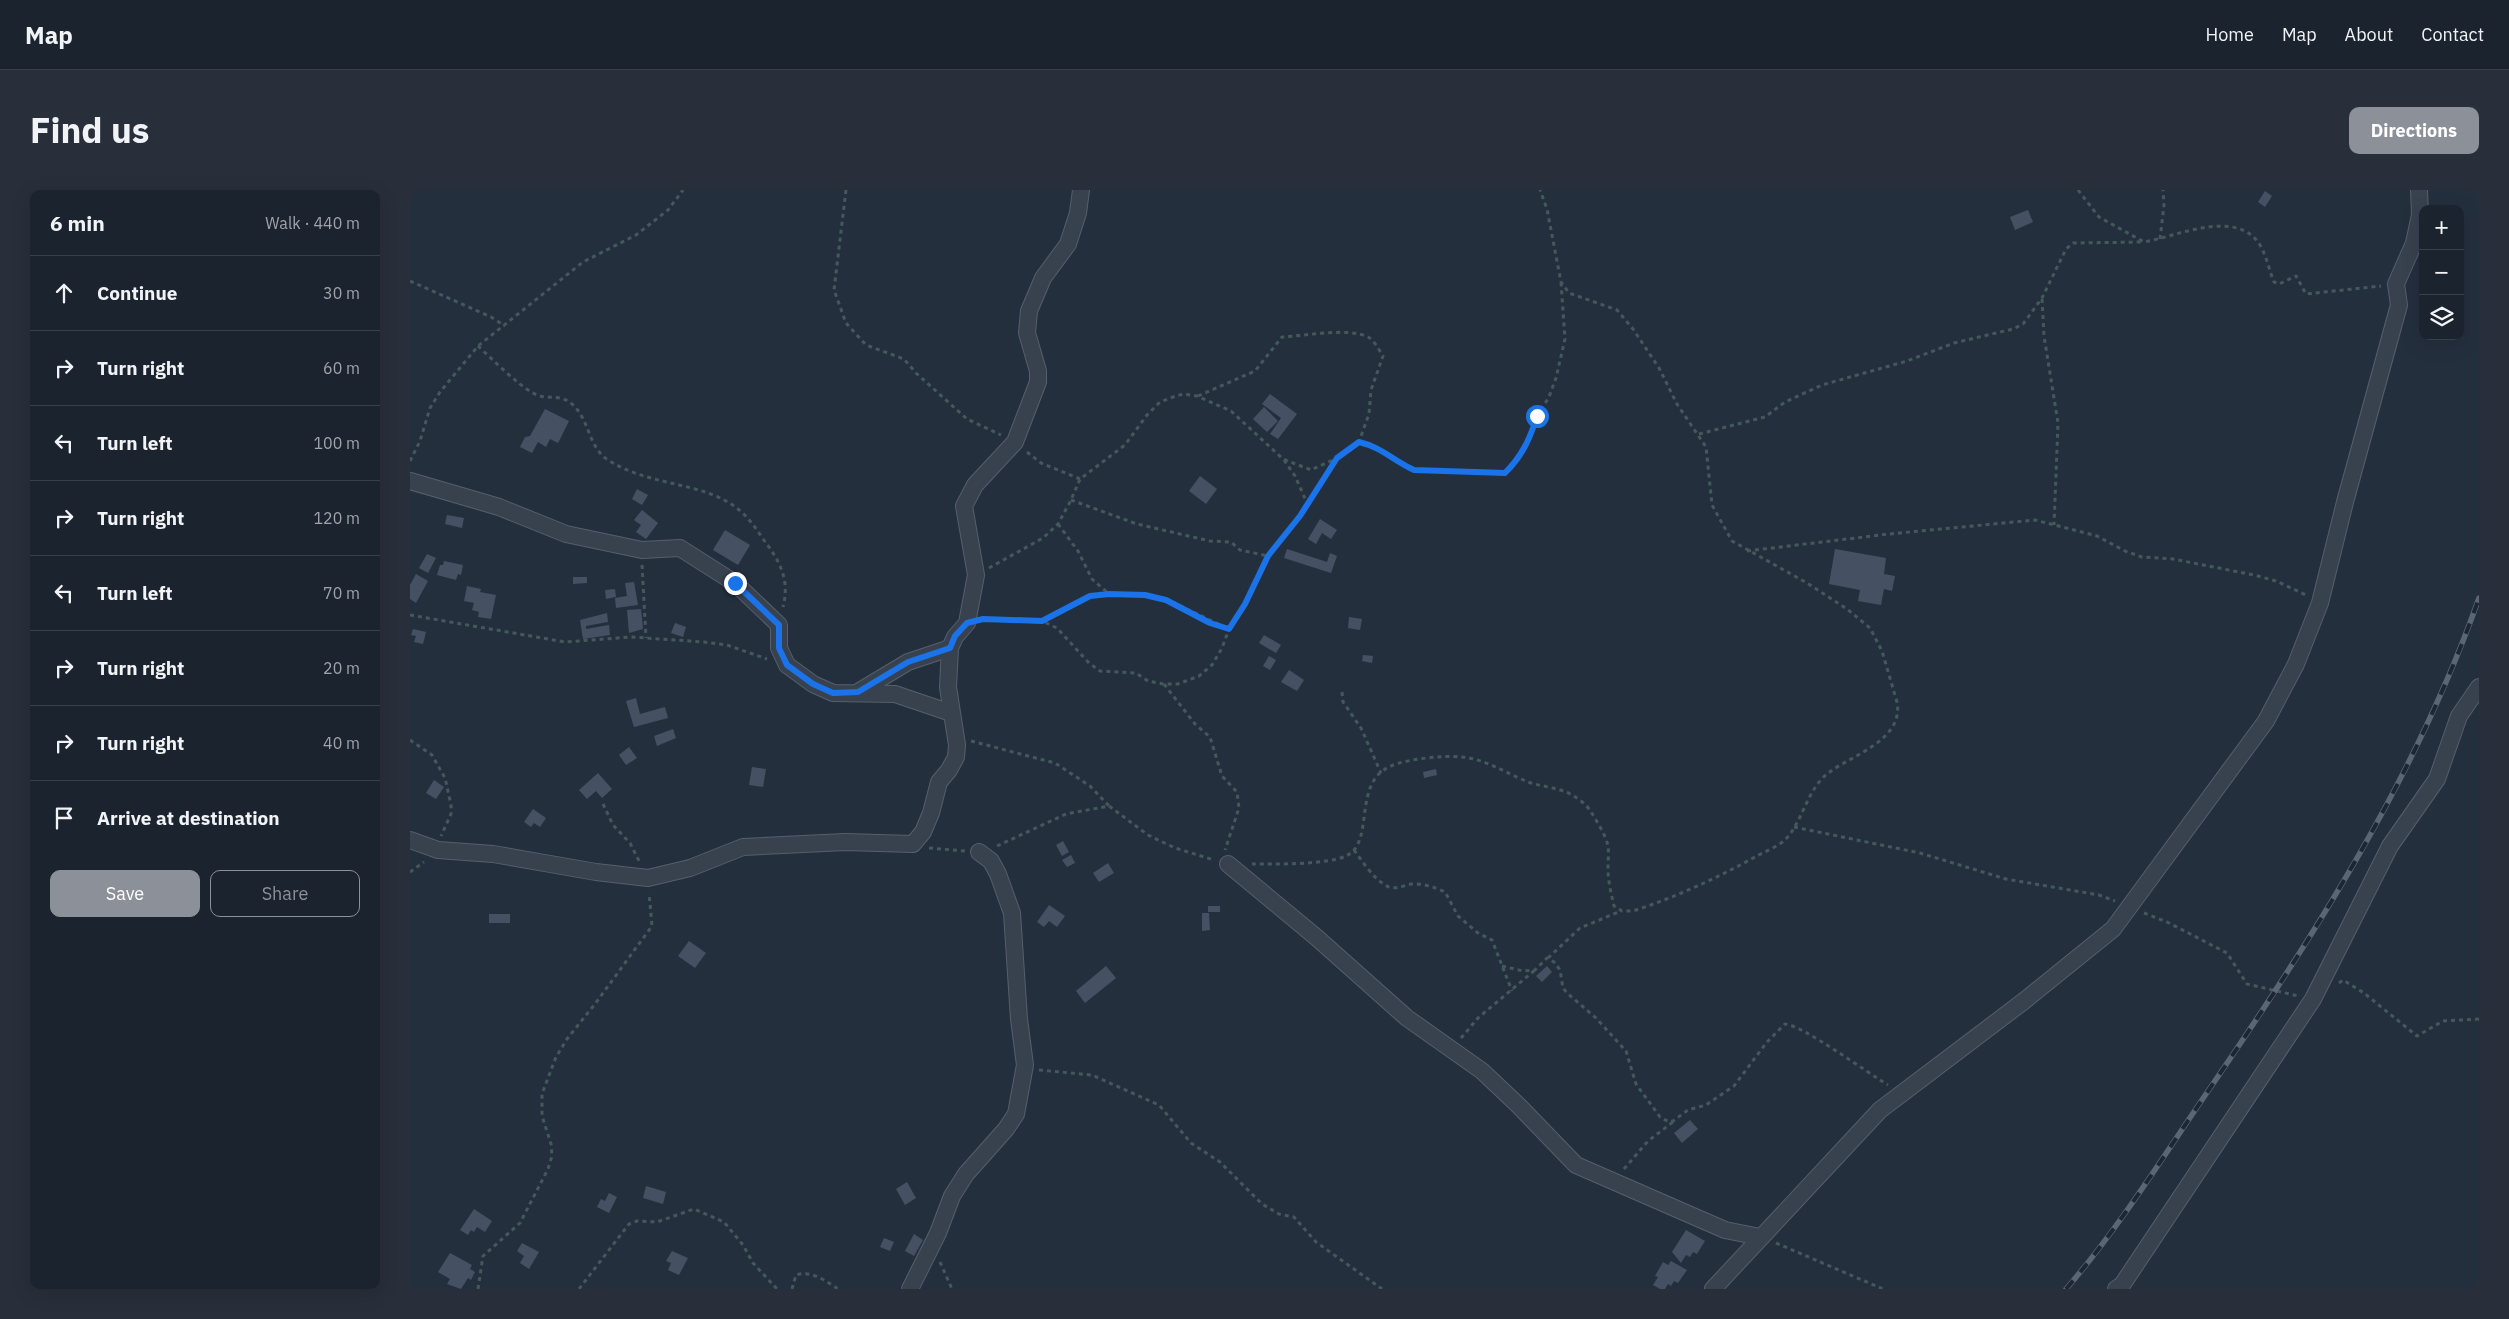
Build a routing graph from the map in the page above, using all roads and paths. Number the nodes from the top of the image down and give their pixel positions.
1 (683, 190) edge
2 (846, 190) edge
3 (1080, 190) edge
4 (1540, 190) edge
5 (2078, 190) edge
6 (2163, 190) edge
7 (2419, 190) edge
8 (2160, 239) junction
9 (2144, 242) junction
10 (410, 281) edge
11 (1561, 282) junction
12 (2396, 284) junction
13 (2042, 298) junction
14 (505, 326) junction
15 (478, 346) junction
16 (1198, 396) junction
17 (1699, 434) junction
18 (1015, 442) junction
19 (1359, 442) junction
20 (1337, 458) junction
21 (1283, 459) junction
22 (410, 461) edge
23 (1080, 479) junction
24 (410, 480) edge
25 (1072, 500) junction
26 (1307, 504) junction
27 (1058, 524) junction
28 (2054, 525) junction
29 (642, 550) junction
30 (1746, 551) junction
31 (1268, 556) junction
32 (976, 575) junction
33 (1109, 594) junction
34 (2320, 603) junction
35 (410, 615) edge
36 (1042, 621) junction
37 (967, 623) junction
38 (779, 625) junction
39 (1229, 629) junction
40 (646, 638) junction
41 (950, 648) junction
42 (787, 665) junction
43 (1163, 684) junction
44 (2479, 687) edge
45 (858, 692) junction
46 (1342, 692) dead end
47 (951, 713) junction
48 (954, 730) junction
49 (410, 740) edge
50 (1381, 772) junction
51 (603, 804) dead end
52 (1109, 806) junction
53 (1794, 827) junction
54 (410, 840) edge
55 (913, 844) junction
56 (432, 848) junction
57 (1354, 850) junction
58 (979, 852) junction
59 (1224, 863) junction
60 (648, 878) junction
61 (2129, 907) junction
62 (1622, 911) junction
63 (1547, 958) junction
64 (1502, 966) junction
65 (1535, 970) junction
66 (1512, 991) junction
67 (1450, 1048) junction
68 (1025, 1065) junction
69 (1901, 1093) junction
70 (1673, 1121) junction
71 (1608, 1178) junction
72 (1760, 1237) junction
73 (933, 1244) junction
74 (478, 1289) edge
75 (579, 1289) edge
76 (777, 1289) edge
77 (792, 1289) edge
78 (838, 1289) edge
79 (910, 1289) edge
80 (952, 1289) edge
81 (1382, 1289) edge
82 (1713, 1289) edge
83 (1883, 1289) edge
84 (2116, 1289) edge

1 - 14 path
2 - 18 path
3 - 18 street
4 - 11 path
5 - 9 path
6 - 8 path
7 - 12 street
8 - 9 path
8 - 12 path
9 - 13 path
10 - 14 path
11 - 17 path
11 - 19 path
12 - 34 street
13 - 17 path
13 - 28 path
14 - 15 path
15 - 22 path
15 - 38 path
16 - 19 path
16 - 21 path
16 - 23 path
17 - 30 path
18 - 23 path
18 - 32 street
19 - 20 path
20 - 21 path
20 - 26 path
21 - 26 path
23 - 25 path
24 - 29 street
25 - 27 path
25 - 31 path
26 - 31 path
27 - 32 path
27 - 33 path
28 - 30 path
28 - 34 path
29 - 38 street
29 - 40 path
30 - 53 path
31 - 39 path
32 - 37 street
33 - 36 path
33 - 39 path
34 - 61 street
35 - 40 path
36 - 37 path
36 - 43 path
37 - 41 street
38 - 42 street
39 - 43 path
40 - 42 path
41 - 45 street
41 - 47 street
42 - 45 street
43 - 59 path
44 - 84 street
45 - 47 street
46 - 50 path
47 - 48 street
48 - 52 path
48 - 55 street
49 - 56 path
50 - 57 path
50 - 62 path
51 - 60 path
52 - 58 path
52 - 59 path
53 - 61 path
53 - 62 path
54 - 56 street
55 - 58 path
55 - 60 street
56 - 60 street
57 - 59 path
57 - 64 path
58 - 68 street
59 - 67 street
60 - 74 path
61 - 69 street
62 - 63 path
63 - 65 path
63 - 70 path
64 - 65 path
64 - 66 path
65 - 66 path
66 - 67 path
67 - 71 street
68 - 73 street
68 - 81 path
69 - 70 path
69 - 72 street
70 - 71 path
71 - 72 street
72 - 82 street
72 - 83 path
73 - 79 street
73 - 80 path
75 - 76 path
77 - 78 path

